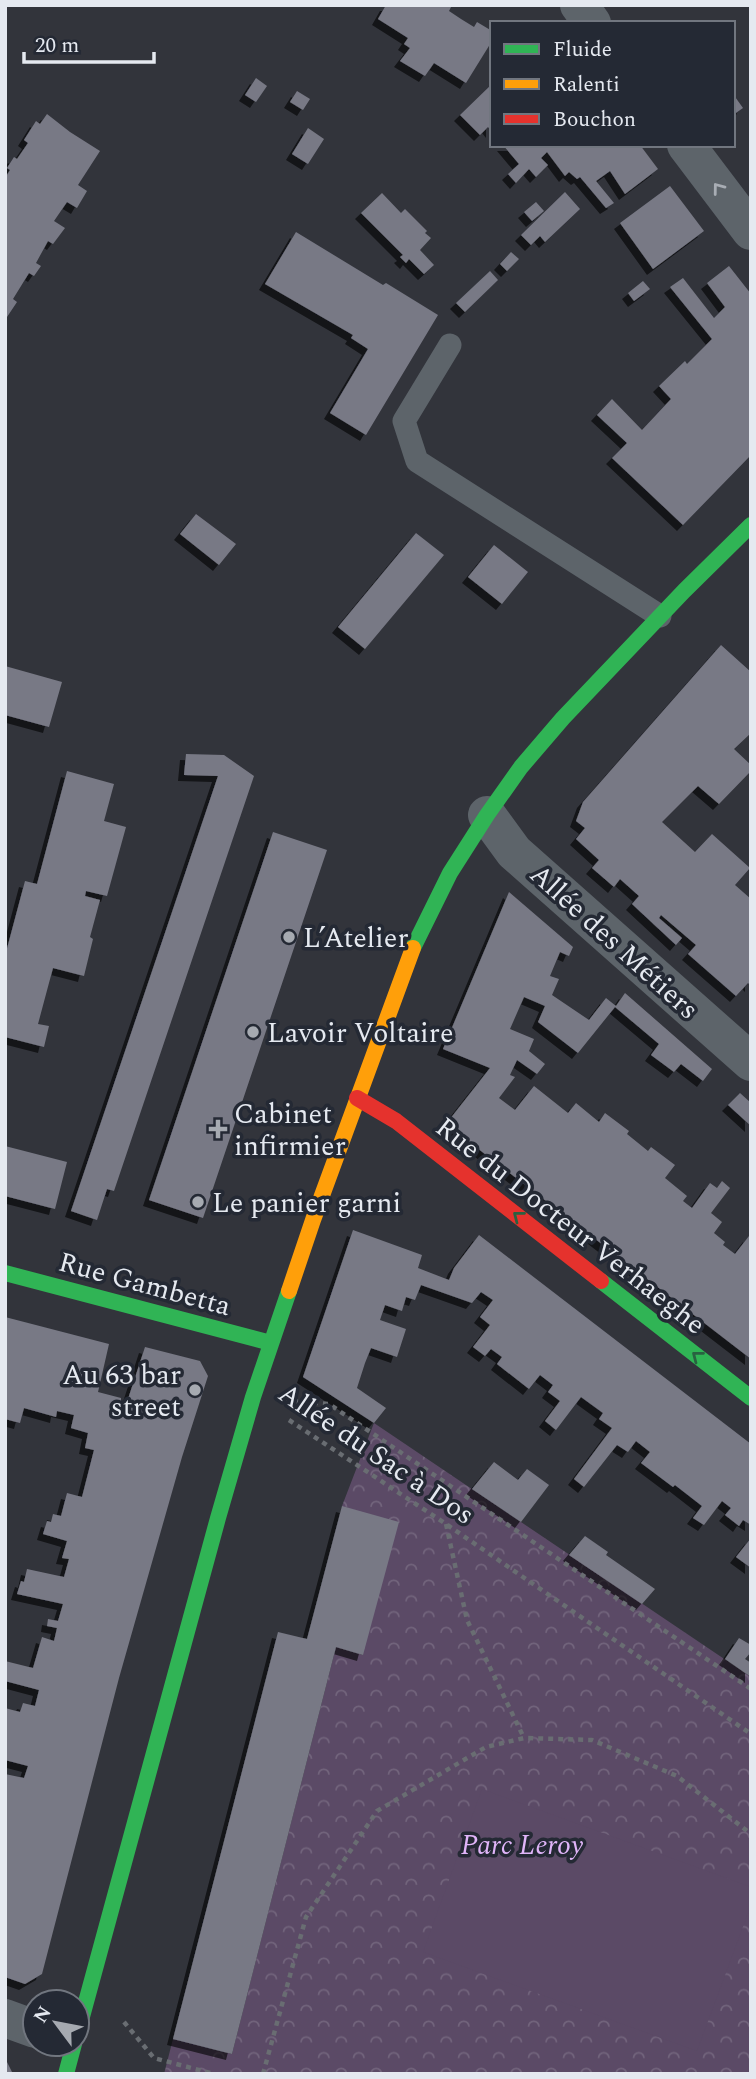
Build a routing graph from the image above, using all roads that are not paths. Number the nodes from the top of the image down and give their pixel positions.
1 (579, 5) edge
2 (591, 21) edge
3 (688, 147) edge
4 (751, 231) edge
5 (450, 345) dead end
6 (751, 525) edge
7 (660, 616) junction
8 (487, 815) junction
9 (751, 1062) edge
10 (357, 1098) junction
11 (5, 1273) edge
12 (271, 1343) junction
13 (751, 1398) edge
14 (91, 1988) edge

1 - 2 street
4 -> 3 street
5 - 7 lane
6 - 7 street
7 - 8 street
8 - 9 street, Allée des Métiers
8 - 10 street
10 - 12 street
13 -> 10 street, Rue du Docteur Verhaeghe
11 - 12 street, Rue Gambetta
12 - 14 street

